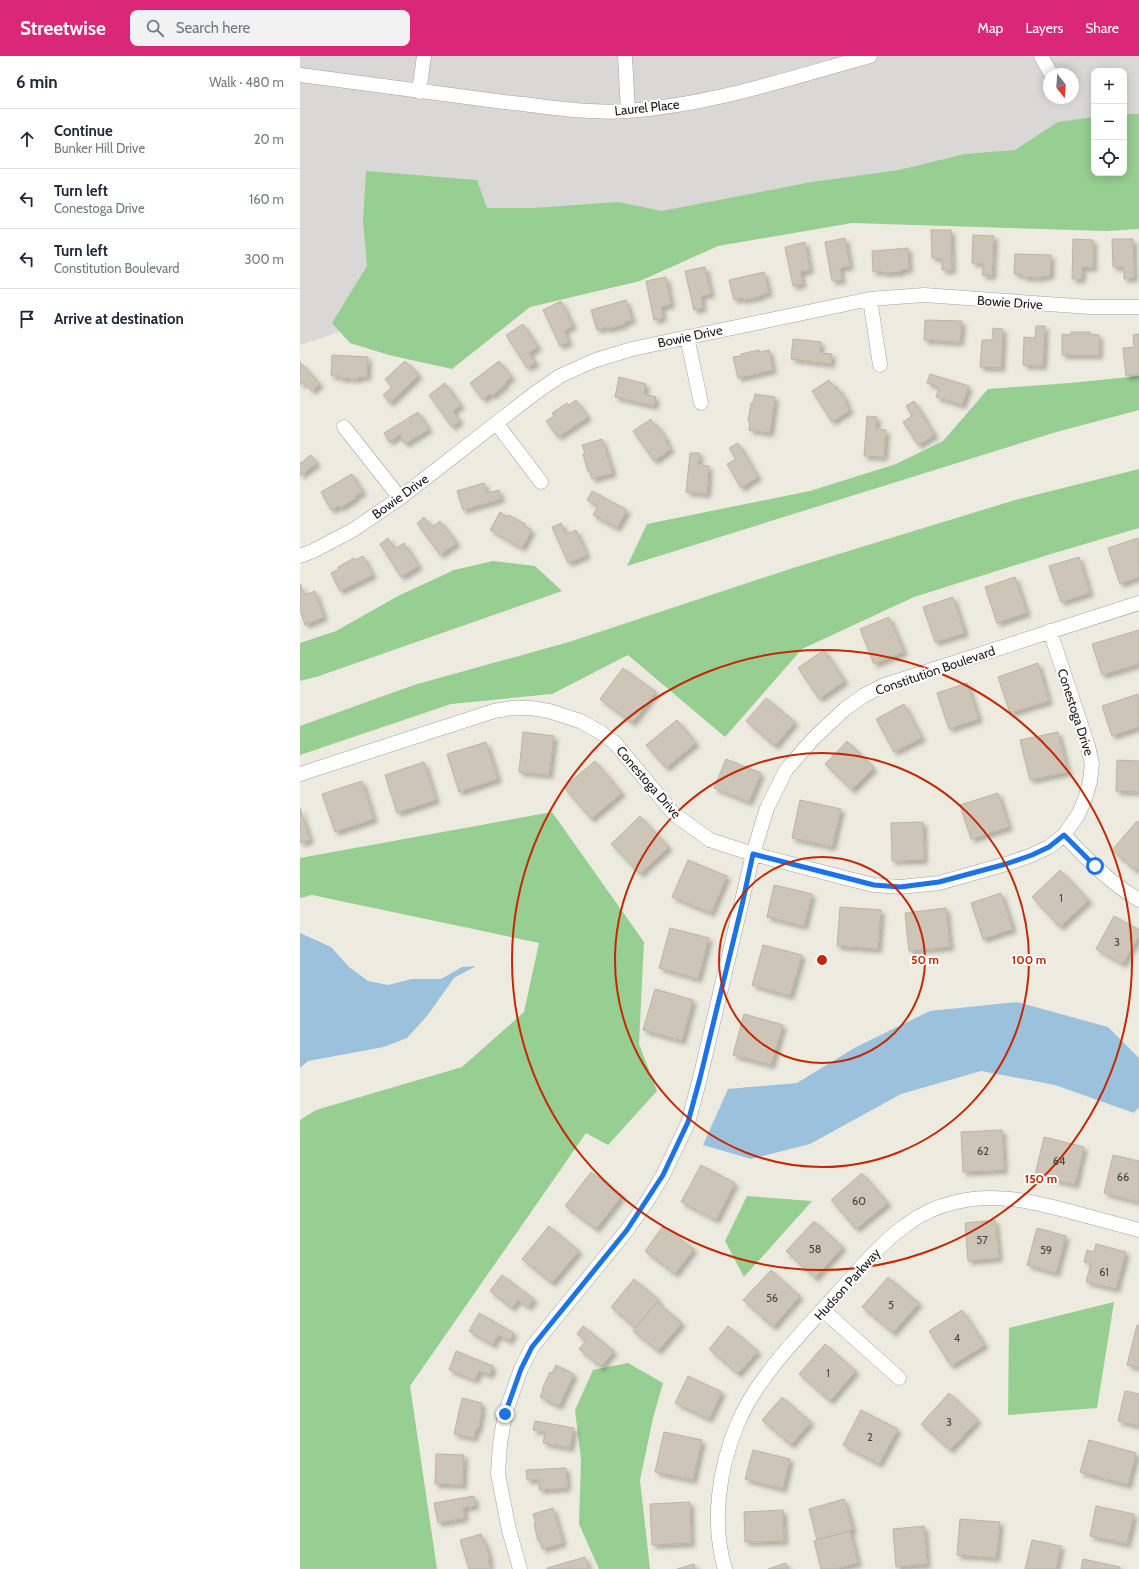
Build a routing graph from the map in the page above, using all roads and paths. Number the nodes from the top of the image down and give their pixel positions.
1 (424, 56) edge
2 (625, 56) edge
3 (870, 56) edge
4 (1041, 56) edge
5 (1048, 68) edge
6 (300, 75) edge
7 (419, 92) junction
8 (628, 111) junction
9 (870, 299) junction
10 (1139, 307) edge
11 (687, 337) junction
12 (880, 365) dead end
13 (701, 403) dead end
14 (497, 424) junction
15 (344, 427) dead end
16 (541, 482) dead end
17 (400, 498) junction
18 (300, 556) edge
19 (1139, 602) edge
20 (1050, 631) junction
21 (300, 774) edge
22 (1064, 835) junction
23 (753, 854) junction
24 (1139, 900) edge
25 (1139, 1230) edge
26 (823, 1310) junction
27 (899, 1378) dead end
28 (520, 1569) edge
29 (725, 1569) edge

1 - 7 street
2 - 8 street
3 - 8 street, Laurel Place
4 - 5 street
6 - 7 street, Laurel Place
7 - 8 street, Laurel Place
9 - 10 street, Bowie Drive
9 - 11 street, Bowie Drive
9 - 12 street
11 - 13 street
11 - 14 street, Bowie Drive
14 - 16 street
14 - 17 street, Bowie Drive
15 - 17 street
17 - 18 street, Bowie Drive
19 - 20 street, Constitution Boulevard
20 - 22 street, Conestoga Drive
20 - 23 street, Constitution Boulevard
21 - 23 street, Conestoga Drive
22 - 23 street, Conestoga Drive
22 - 24 street
23 - 28 street, Constitution Boulevard
25 - 26 street, Hudson Parkway
26 - 27 street
26 - 29 street, Hudson Parkway

